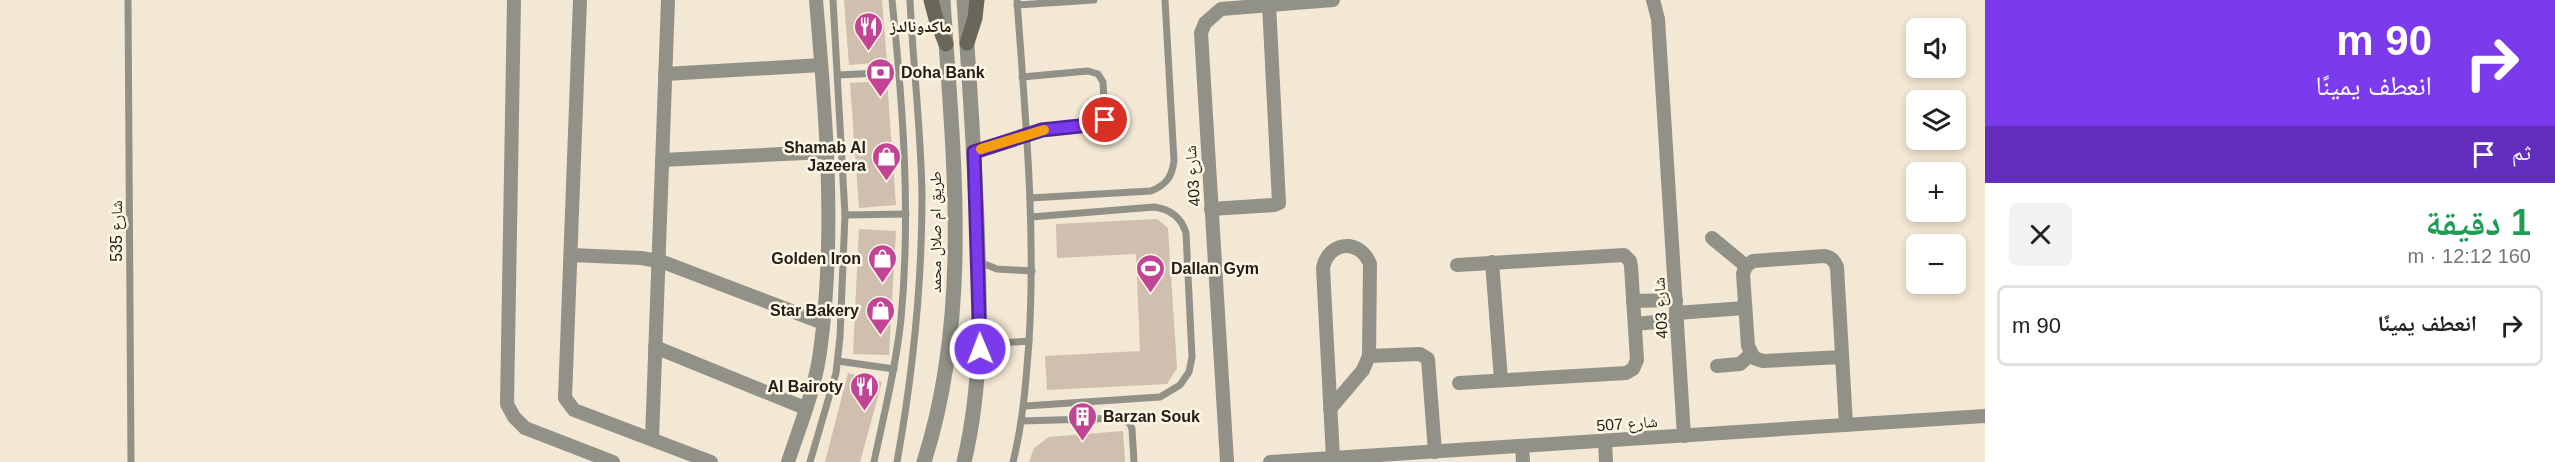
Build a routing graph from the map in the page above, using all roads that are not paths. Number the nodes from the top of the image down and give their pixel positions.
1 (128, 0) edge
2 (514, 0) edge
3 (580, 0) edge
4 (668, 0) edge
5 (816, 0) edge
6 (833, 0) edge
7 (892, 0) edge
8 (910, 0) edge
9 (931, 0) edge
10 (943, 0) edge
11 (964, 0) edge
12 (977, 0) edge
13 (1094, 0) edge
14 (1165, 0) edge
15 (1333, 0) edge
16 (1653, 0) edge
17 (1288, 2) edge
18 (1017, 3) edge
19 (1269, 4) junction
20 (967, 43) junction
21 (946, 44) junction
22 (821, 65) junction
23 (900, 72) junction
24 (665, 74) junction
25 (838, 75) junction
26 (1022, 77) junction
27 (1026, 134) junction
28 (825, 152) junction
29 (974, 152) junction
30 (662, 160) junction
31 (1030, 198) junction
32 (1211, 209) junction
33 (906, 214) junction
34 (845, 215) junction
35 (1031, 217) junction
36 (1712, 238) dead end
37 (571, 255) junction
38 (658, 260) junction
39 (978, 261) junction
40 (1492, 262) junction
41 (1457, 265) dead end
42 (1746, 266) junction
43 (1032, 271) junction
44 (1633, 301) junction
45 (1745, 308) junction
46 (1676, 311) junction
47 (823, 322) junction
48 (1635, 324) junction
49 (1029, 341) junction
50 (655, 347) junction
51 (980, 349) junction
52 (1751, 354) junction
53 (1370, 356) junction
54 (1842, 357) junction
55 (838, 361) junction
56 (1717, 366) dead end
57 (894, 369) junction
58 (1501, 380) junction
59 (1459, 383) dead end
60 (1025, 406) junction
61 (806, 408) junction
62 (1330, 409) junction
63 (1985, 417) edge
64 (1022, 421) junction
65 (1846, 425) junction
66 (1684, 436) junction
67 (652, 440) junction
68 (1605, 441) junction
69 (1522, 446) junction
70 (1435, 452) junction
71 (1333, 458) junction
72 (131, 462) edge
73 (613, 462) edge
74 (711, 462) edge
75 (788, 462) edge
76 (810, 462) edge
77 (874, 462) edge
78 (897, 462) edge
79 (924, 462) edge
80 (964, 462) edge
81 (1013, 462) edge
82 (1134, 462) edge
83 (1227, 462) edge
84 (1270, 462) edge
85 (1523, 462) edge
86 (1606, 462) edge

1 - 72 lane, شارع 535
2 - 73 street
3 - 37 street
4 - 24 street
5 - 22 street
6 - 25 lane
7 - 23 lane
8 - 78 lane
9 - 21 main road
10 - 21 street, طريق ام صلال محمد
11 - 20 street
12 - 20 main road
13 - 18 lane
14 - 31 lane
15 - 17 street, شارع 403
16 - 46 street, شارع 403
17 - 19 street, شارع 403
18 - 26 lane
19 - 32 street, شارع 403
19 - 32 street
20 - 29 street
21 - 79 street, طريق ام صلال محمد
22 - 24 street
22 - 28 street
23 - 25 lane
23 - 33 lane
24 - 30 street
25 - 34 lane
26 - 27 lane
26 - 27 lane
27 - 29 lane
27 - 31 lane
28 - 30 street
28 - 47 street
29 - 39 street
30 - 38 street
31 - 35 lane
32 - 83 street, شارع 403
33 - 34 lane
33 - 57 lane
34 - 55 lane
35 - 43 lane
35 - 60 lane
36 - 42 street
37 - 38 street
37 - 67 street
38 - 47 street
38 - 50 street
39 - 43 lane
39 - 51 street
40 - 41 street
40 - 44 street
40 - 58 street
42 - 45 street
42 - 54 street
43 - 49 lane
44 - 46 street
44 - 48 street
45 - 46 street
45 - 52 street
46 - 48 street
46 - 66 street, شارع 403
47 - 61 street
48 - 58 street
49 - 51 lane
49 - 60 lane
50 - 61 street
50 - 67 street
51 - 80 street
52 - 54 street
52 - 56 street
53 - 62 street
53 - 62 street
53 - 70 street
54 - 65 street
55 - 57 lane
55 - 76 lane
57 - 77 lane
58 - 59 street
60 - 64 lane
61 - 75 street
62 - 71 street
63 - 65 street, شارع 507
64 - 81 lane
64 - 82 lane
65 - 66 street, شارع 507
66 - 68 street, شارع 507
67 - 74 street
68 - 69 street, شارع 507
68 - 86 street
69 - 70 street, شارع 507
69 - 85 street
70 - 71 street, شارع 507
71 - 84 street, شارع 507

